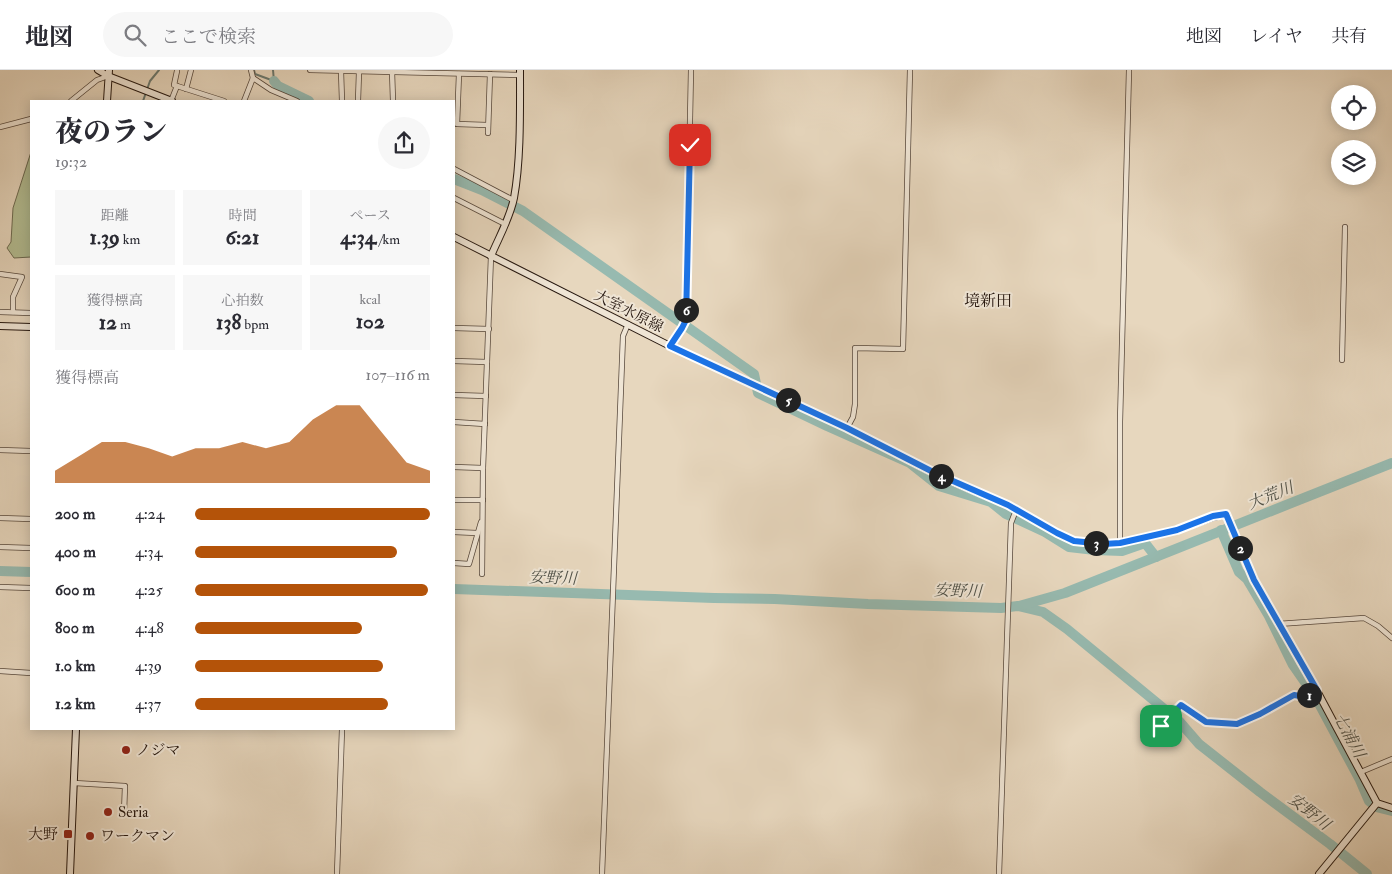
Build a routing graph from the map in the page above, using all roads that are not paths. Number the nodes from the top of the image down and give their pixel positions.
1 (98, 70) edge
2 (191, 70) edge
3 (251, 70) edge
4 (310, 70) edge
5 (691, 70) edge
6 (910, 70) edge
7 (1129, 70) edge
8 (177, 71) edge
9 (342, 71) edge
10 (392, 71) edge
11 (359, 72) junction
12 (520, 72) edge
13 (109, 73) edge
14 (459, 74) junction
15 (490, 74) junction
16 (253, 78) junction
17 (177, 86) junction
18 (186, 89) junction
19 (154, 98) edge
20 (72, 100) edge
21 (107, 100) edge
22 (172, 100) edge
23 (212, 100) edge
24 (244, 100) edge
25 (295, 100) edge
26 (342, 100) edge
27 (358, 100) edge
28 (393, 100) edge
29 (30, 119) edge
30 (488, 124) junction
31 (0, 127) edge
32 (488, 133) dead end
33 (455, 170) edge
34 (455, 199) edge
35 (513, 200) junction
36 (505, 224) junction
37 (1346, 227) dead end
38 (455, 238) edge
39 (491, 256) junction
40 (0, 274) edge
41 (0, 312) edge
42 (13, 312) junction
43 (30, 312) edge
44 (628, 324) junction
45 (0, 326) edge
46 (30, 327) edge
47 (455, 328) edge
48 (489, 329) junction
49 (670, 346) junction
50 (1342, 360) dead end
51 (455, 361) edge
52 (487, 362) junction
53 (455, 395) edge
54 (486, 396) junction
55 (455, 422) edge
56 (485, 424) junction
57 (847, 428) junction
58 (0, 450) edge
59 (30, 451) edge
60 (455, 467) edge
61 (483, 468) junction
62 (455, 500) edge
63 (483, 500) junction
64 (1015, 511) junction
65 (482, 515) junction
66 (0, 518) edge
67 (30, 520) edge
68 (455, 532) edge
69 (477, 533) junction
70 (1120, 543) junction
71 (0, 547) edge
72 (30, 548) edge
73 (455, 563) edge
74 (482, 574) dead end
75 (0, 587) edge
76 (30, 588) edge
77 (1278, 624) junction
78 (1392, 638) edge
79 (0, 671) edge
80 (30, 673) edge
81 (1317, 690) junction
82 (1163, 724) dead end
83 (76, 730) edge
84 (342, 730) edge
85 (1392, 759) edge
86 (1361, 772) junction
87 (74, 784) junction
88 (1377, 803) junction
89 (1392, 808) edge
90 (124, 813) dead end
91 (70, 874) edge
92 (337, 874) edge
93 (602, 874) edge
94 (999, 874) edge
95 (1319, 874) edge

1 - 13 main road
2 - 18 street
3 - 16 street
4 - 9 street
5 - 49 street
6 - 57 street
7 - 70 street
8 - 17 street
9 - 11 street
9 - 26 street
10 - 11 street
10 - 14 street
10 - 28 street
11 - 27 street
12 - 15 street
12 - 35 main road
13 - 19 main road
13 - 20 street
13 - 21 main road
14 - 15 street
14 - 30 street
15 - 30 street
16 - 24 street
16 - 25 street
17 - 18 street
17 - 22 street
18 - 23 street
29 - 31 street
30 - 32 street
33 - 35 street
34 - 36 street
35 - 36 main road
36 - 39 main road
37 - 50 street
38 - 39 main road, 大室水原線
39 - 44 main road, 大室水原線
39 - 48 street
40 - 42 street
41 - 42 street
42 - 43 street
44 - 49 main road, 大室水原線
44 - 93 street
45 - 46 main road
47 - 48 street
48 - 52 street
49 - 57 main road, 大室水原線
51 - 52 street
52 - 54 street
53 - 54 street
54 - 56 street
55 - 56 street
56 - 61 street
57 - 64 main road, 大室水原線
58 - 59 street
60 - 61 street
61 - 63 street
62 - 63 street
63 - 65 street
64 - 70 main road, 大室水原線
64 - 94 street
65 - 69 street
65 - 74 street
66 - 67 street
68 - 69 street
69 - 73 street
70 - 77 main road, 大室水原線
71 - 72 street
75 - 76 street
77 - 78 street
77 - 81 main road, 大室水原線
79 - 80 street
81 - 82 street
81 - 86 main road, 大室水原線
83 - 87 main road
84 - 92 street
85 - 86 street
86 - 88 main road, 大室水原線
87 - 90 street
87 - 91 main road
88 - 89 main road
88 - 95 main road

